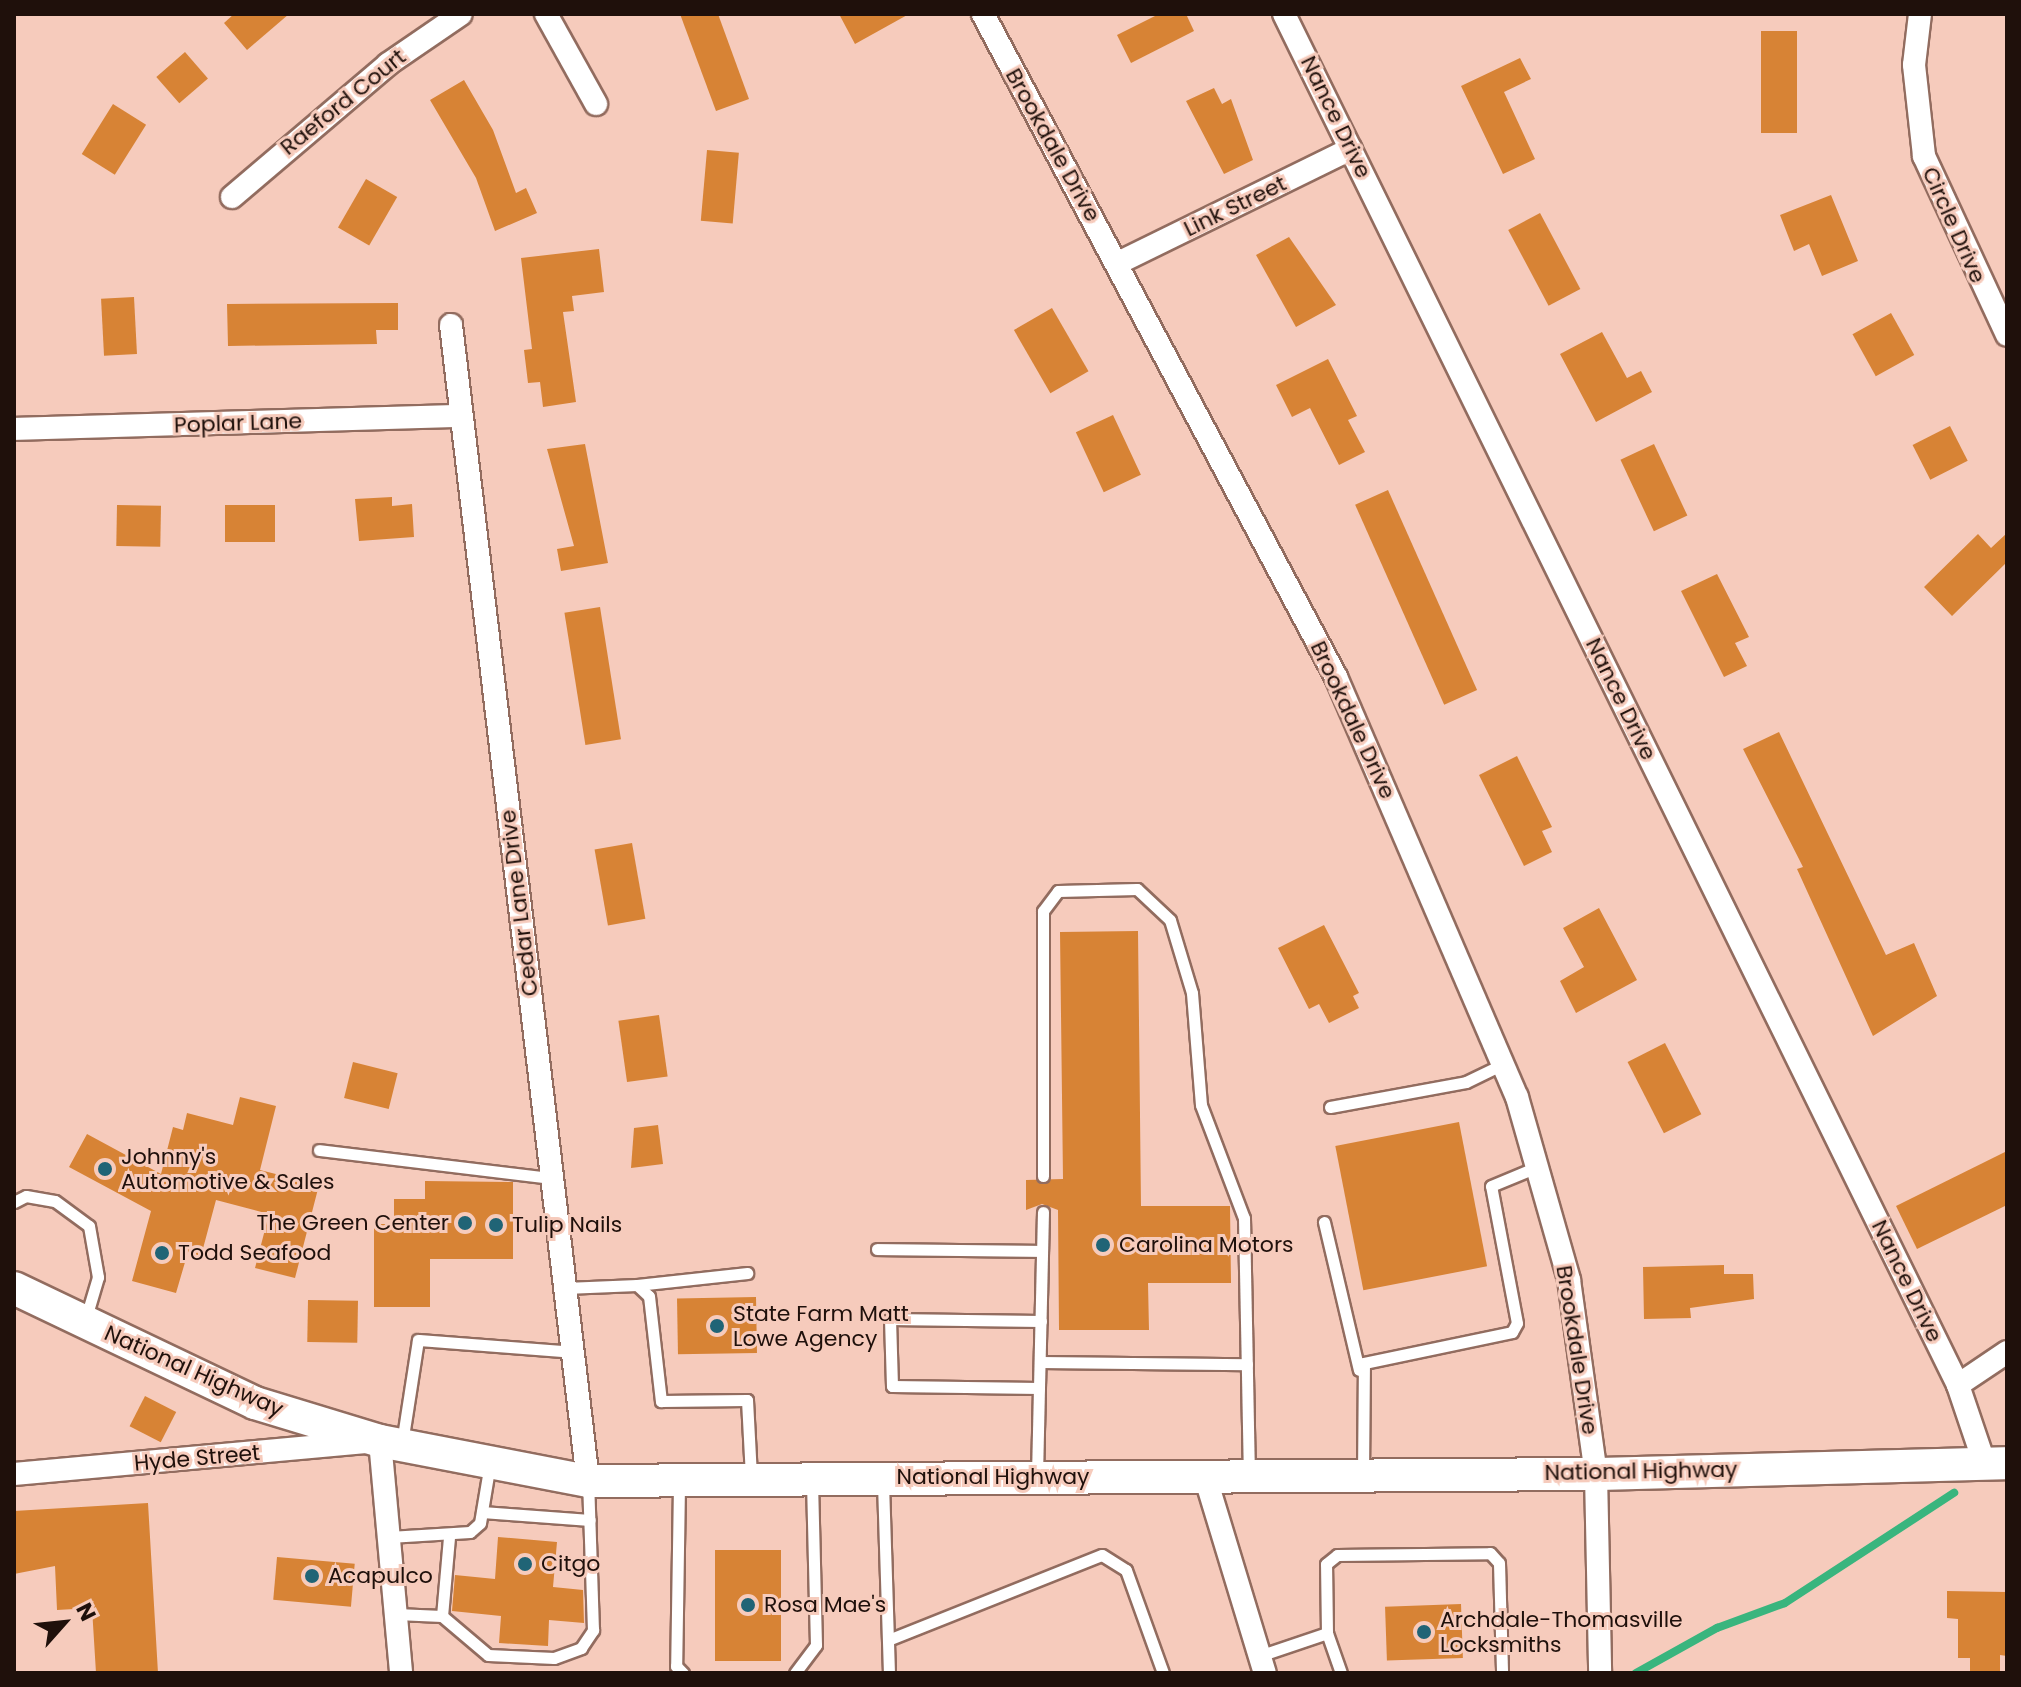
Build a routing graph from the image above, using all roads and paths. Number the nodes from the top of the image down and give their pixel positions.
1 (461, 14) edge
2 (546, 14) edge
3 (983, 14) edge
4 (1284, 14) edge
5 (1920, 14) edge
6 (596, 104) dead end
7 (1351, 149) junction
8 (232, 197) dead end
9 (1118, 263) junction
10 (451, 325) dead end
11 (2007, 335) edge
12 (461, 416) junction
13 (14, 429) edge
14 (1503, 1064) junction
15 (1330, 1107) dead end
16 (319, 1150) dead end
17 (1537, 1167) junction
18 (1043, 1176) dead end
19 (552, 1178) junction
20 (14, 1202) edge
21 (1043, 1212) dead end
22 (1324, 1222) dead end
23 (877, 1249) dead end
24 (1042, 1251) junction
25 (747, 1273) dead end
26 (637, 1285) junction
27 (14, 1288) edge
28 (565, 1288) junction
29 (85, 1321) junction
30 (1041, 1321) junction
31 (573, 1352) junction
32 (2007, 1352) edge
33 (1040, 1362) junction
34 (1247, 1364) junction
35 (1359, 1370) junction
36 (1958, 1385) junction
37 (1039, 1388) junction
38 (391, 1443) junction
39 (490, 1461) junction
40 (1995, 1462) edge
41 (14, 1474) edge
42 (1596, 1474) junction
43 (1249, 1475) junction
44 (1363, 1475) junction
45 (1205, 1476) junction
46 (1037, 1477) junction
47 (883, 1478) junction
48 (751, 1479) junction
49 (812, 1479) junction
50 (679, 1480) junction
51 (588, 1481) junction
52 (482, 1512) junction
53 (590, 1520) junction
54 (389, 1537) junction
55 (449, 1537) junction
56 (396, 1614) junction
57 (442, 1616) junction
58 (1327, 1633) junction
59 (888, 1640) junction
60 (1262, 1664) edge
61 (401, 1673) edge
62 (683, 1673) edge
63 (795, 1673) edge
64 (889, 1673) edge
65 (1163, 1673) edge
66 (1341, 1673) edge
67 (1502, 1673) edge
68 (1600, 1673) edge

1 - 8 street, Raeford Court
2 - 6 street
3 - 9 street, Brookdale Drive
4 - 7 street, Nance Drive
5 - 11 street, Circle Drive
7 - 9 street, Link Street
7 - 36 street, Nance Drive
9 - 14 street, Brookdale Drive
10 - 12 street, Cedar Lane Drive
12 - 13 street, Poplar Lane
12 - 19 street, Cedar Lane Drive
14 - 15 lane
14 - 17 street, Brookdale Drive
16 - 19 lane
17 - 35 lane
17 - 42 street, Brookdale Drive
18 - 34 lane
19 - 28 street, Cedar Lane Drive
20 - 29 lane
21 - 24 lane
22 - 35 lane
23 - 24 lane
24 - 30 lane
25 - 26 lane
26 - 28 lane
26 - 48 lane
27 - 29 main road, National Highway
28 - 31 street, Cedar Lane Drive
29 - 38 main road, National Highway
30 - 33 lane
30 - 37 lane
31 - 38 lane
31 - 51 street, Cedar Lane Drive
32 - 36 street
33 - 34 lane
33 - 37 lane
34 - 43 lane
35 - 44 lane
36 - 40 street, Nance Drive
37 - 46 lane
38 - 39 main road, National Highway
38 - 41 street, Hyde Street
38 - 54 street
39 - 51 main road, National Highway
39 - 52 lane
40 - 42 main road, National Highway
42 - 44 main road, National Highway
42 - 68 street, Brookdale Drive
43 - 44 main road, National Highway
43 - 45 main road, National Highway
45 - 46 main road, National Highway
45 - 60 street
46 - 47 main road, National Highway
47 - 49 main road, National Highway
47 - 59 lane
48 - 49 main road, National Highway
48 - 50 main road, National Highway
49 - 63 lane
50 - 51 main road, National Highway
50 - 62 lane
51 - 53 lane
52 - 53 lane
52 - 55 lane
53 - 57 lane
54 - 55 lane
54 - 56 street
55 - 57 lane
56 - 57 lane
56 - 61 street
58 - 60 lane
58 - 66 lane
58 - 67 lane
59 - 64 lane
59 - 65 lane

